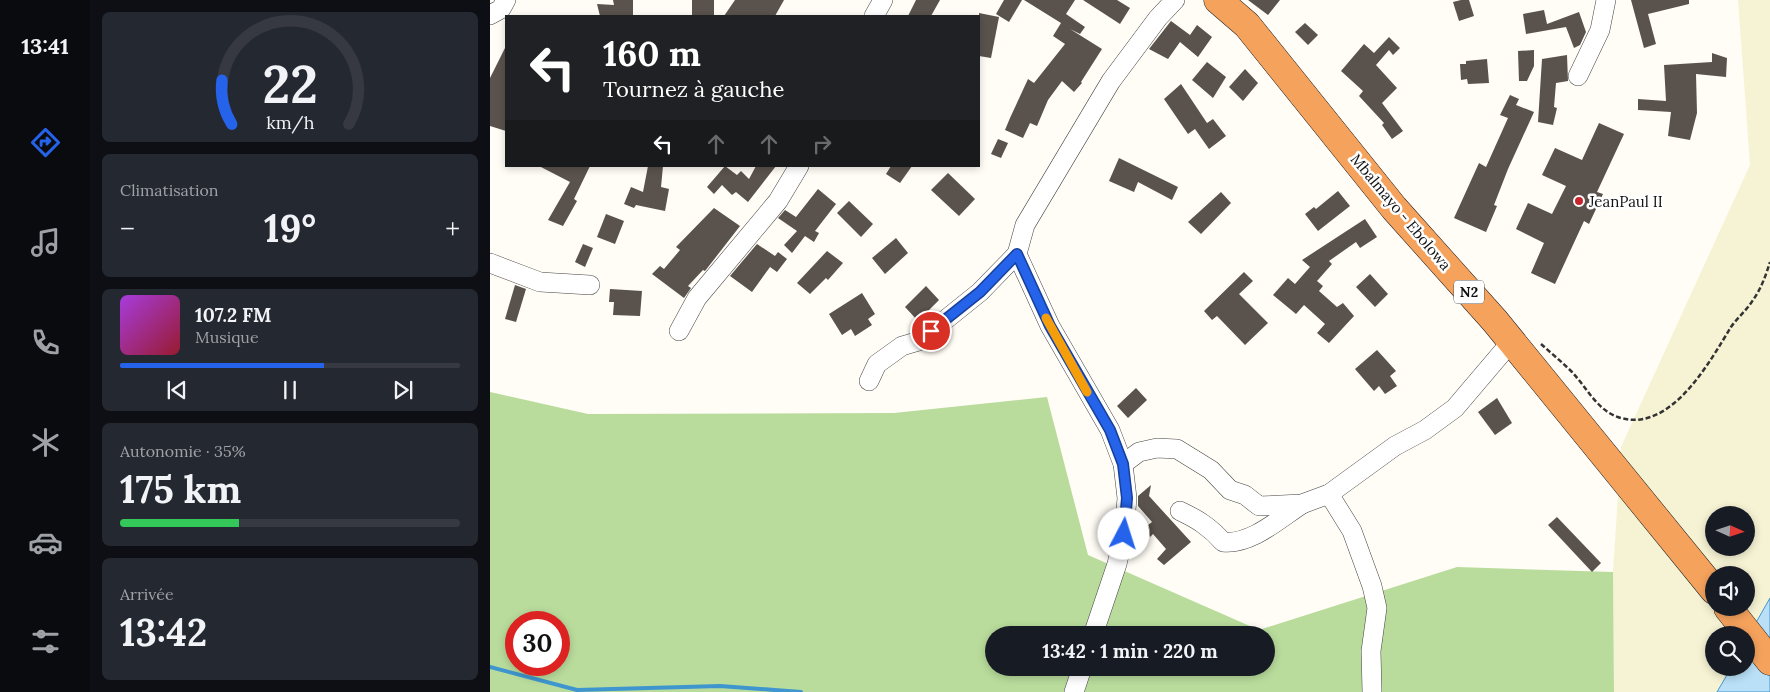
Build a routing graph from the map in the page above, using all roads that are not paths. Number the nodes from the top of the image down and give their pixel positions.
1 (506, 0) edge
2 (883, 0) edge
3 (1175, 0) edge
4 (1218, 0) edge
5 (1606, 0) edge
6 (490, 15) edge
7 (875, 15) edge
8 (1578, 76) dead end
9 (798, 167) edge
10 (1017, 254) junction
11 (490, 262) edge
12 (590, 285) dead end
13 (679, 331) dead end
14 (1524, 341) junction
15 (869, 381) dead end
16 (1123, 464) junction
17 (1329, 494) junction
18 (1302, 504) junction
19 (1180, 511) dead end
20 (1705, 578) edge
21 (1735, 616) edge
22 (1096, 626) edge
23 (1770, 661) edge
24 (1079, 676) edge
25 (1372, 691) edge
26 (1074, 692) edge

1 - 6 street
2 - 7 street
3 - 10 street
4 - 14 highway, Mbalmayo - Ebolowa / N2
5 - 8 street
9 - 13 street
10 - 15 street
10 - 16 street
11 - 12 street
14 - 17 street
14 - 20 highway, Mbalmayo - Ebolowa / N2
16 - 18 street
16 - 22 street
17 - 18 street
17 - 25 street
18 - 19 street
21 - 23 highway
24 - 26 street

